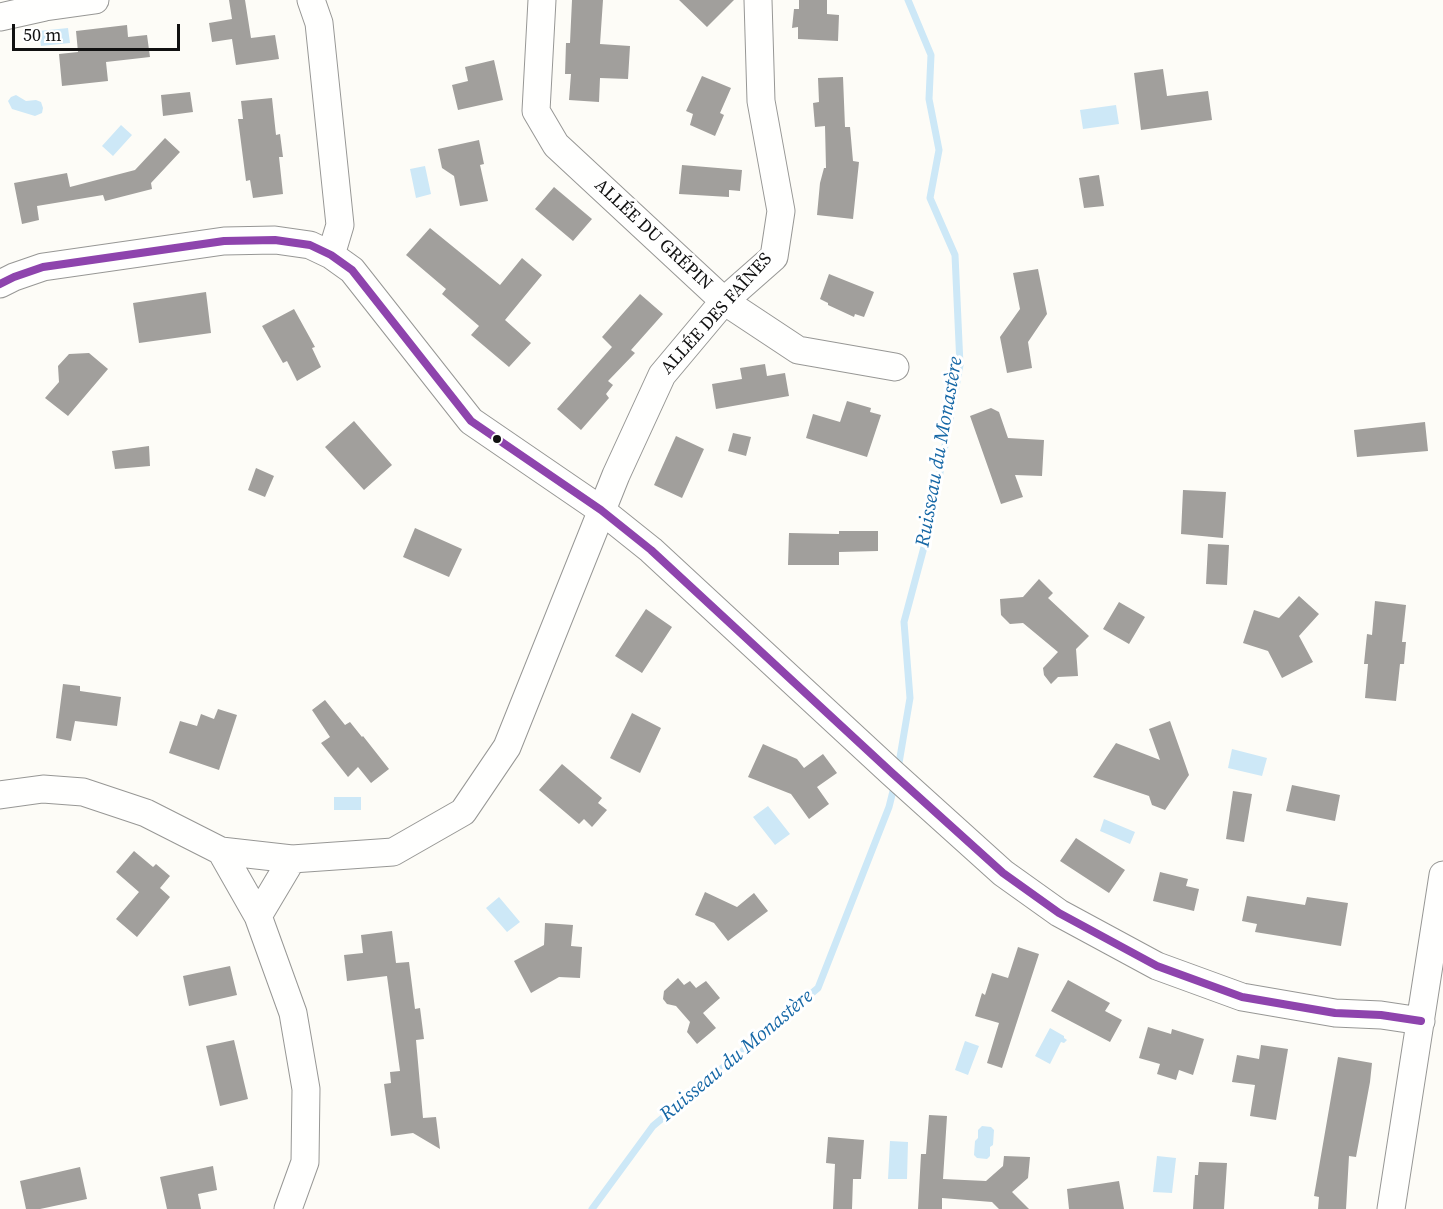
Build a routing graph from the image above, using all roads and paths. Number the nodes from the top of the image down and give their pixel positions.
1 (95, 0) edge
2 (311, 0) edge
3 (542, 0) edge
4 (758, 0) edge
5 (0, 17) edge
6 (331, 255) junction
7 (0, 284) edge
8 (724, 301) junction
9 (895, 367) dead end
10 (601, 510) junction
11 (0, 795) edge
12 (221, 851) junction
13 (292, 859) junction
14 (1443, 875) edge
15 (258, 916) junction
16 (1435, 997) edge
17 (1421, 1021) junction
18 (288, 1209) edge
19 (1391, 1209) edge

1 - 5 street
2 - 6 street
3 - 8 street, ALLÉE DU GRÉPIN
4 - 8 street, ALLÉE DES FAÎNES
6 - 7 street
6 - 10 street
8 - 9 street, ALLÉE DU GRÉPIN
8 - 10 street, ALLÉE DES FAÎNES
10 - 13 street, ALLÉE DES FAÎNES
10 - 17 street
11 - 12 street
12 - 13 street, ALLÉE DES FAÎNES
12 - 15 street
13 - 15 street
14 - 16 street
15 - 18 street
16 - 17 street
17 - 19 street

